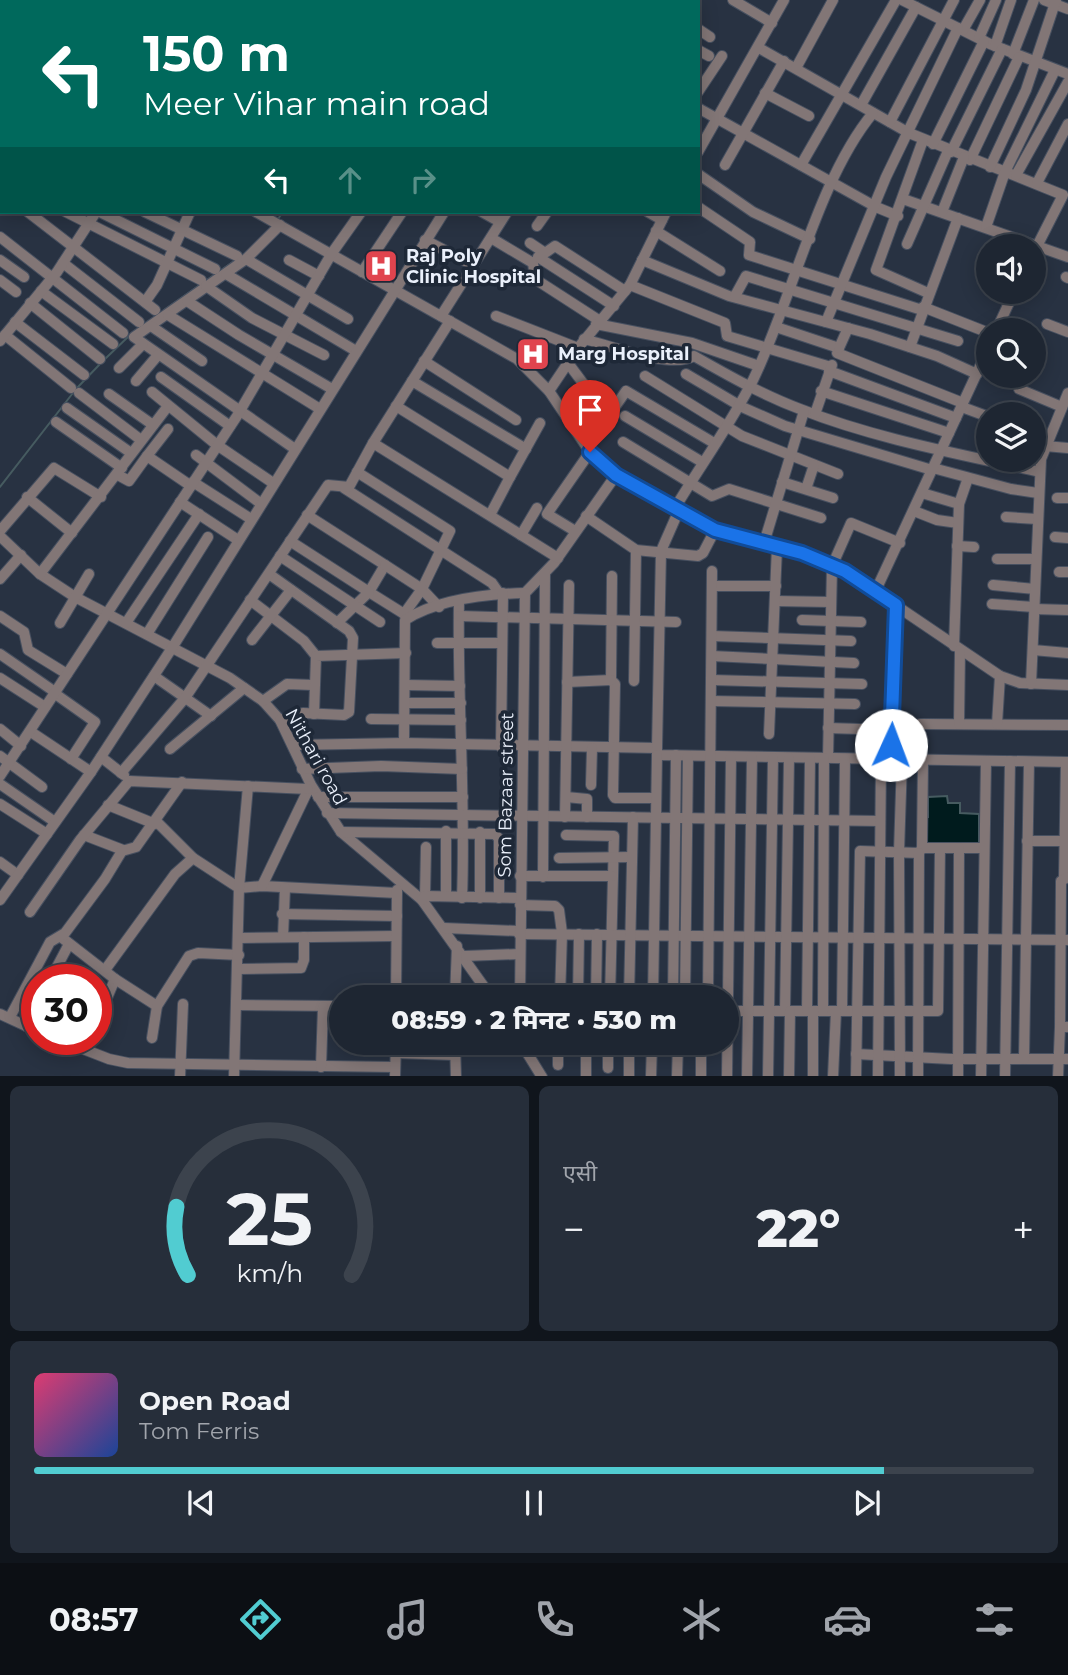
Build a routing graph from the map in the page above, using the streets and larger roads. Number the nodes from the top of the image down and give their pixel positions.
1 (733, 0) edge
2 (784, 0) edge
3 (834, 0) edge
4 (902, 0) edge
5 (954, 0) edge
6 (981, 0) edge
7 (996, 0) edge
8 (1011, 0) edge
9 (1034, 0) edge
10 (1051, 1) edge
11 (916, 7) junction
12 (1068, 9) edge
13 (944, 21) junction
14 (772, 23) junction
15 (960, 29) junction
16 (700, 30) edge
17 (710, 37) dead end
18 (982, 40) junction
19 (759, 48) junction
20 (999, 48) junction
21 (700, 51) edge
22 (709, 55) dead end
23 (1016, 55) junction
24 (722, 56) dead end
25 (784, 61) junction
26 (1035, 64) junction
27 (796, 68) junction
28 (1055, 70) junction
29 (1068, 75) edge
30 (1068, 82) edge
31 (700, 89) edge
32 (765, 93) junction
33 (843, 94) junction
34 (861, 106) junction
35 (700, 109) edge
36 (873, 113) junction
37 (809, 116) dead end
38 (717, 119) junction
39 (890, 122) junction
40 (1068, 126) edge
41 (742, 133) junction
42 (909, 133) junction
43 (928, 142) junction
44 (700, 148) edge
45 (949, 151) junction
46 (967, 158) junction
47 (725, 165) dead end
48 (801, 166) junction
49 (990, 167) junction
50 (1005, 172) junction
51 (700, 175) edge
52 (1016, 176) junction
53 (833, 183) junction
54 (1037, 183) junction
55 (1065, 197) edge
56 (903, 199) junction
57 (922, 205) junction
58 (876, 207) junction
59 (700, 208) edge
60 (942, 212) junction
61 (31, 214) edge
62 (70, 214) edge
63 (96, 214) edge
64 (102, 214) edge
65 (149, 214) edge
66 (189, 214) edge
67 (260, 214) edge
68 (360, 214) edge
69 (401, 214) edge
70 (443, 214) edge
71 (486, 214) edge
72 (506, 214) edge
73 (546, 214) edge
74 (664, 216) edge
75 (898, 216) junction
76 (958, 218) junction
77 (500, 222) junction
78 (277, 223) junction
79 (89, 224) junction
80 (537, 226) dead end
81 (986, 227) junction
82 (181, 229) junction
83 (656, 232) junction
84 (1003, 234) edge
85 (1044, 234) edge
86 (0, 237) edge
87 (491, 238) junction
88 (810, 239) junction
89 (425, 240) junction
90 (530, 243) dead end
91 (907, 244) dead end
92 (74, 247) junction
93 (175, 249) junction
94 (1046, 251) edge
95 (332, 253) junction
96 (538, 257) dead end
97 (1068, 257) edge
98 (242, 258) junction
99 (0, 260) edge
100 (289, 260) dead end
101 (642, 260) junction
102 (63, 263) junction
103 (168, 263) junction
104 (473, 265) junction
105 (215, 269) dead end
106 (799, 269) junction
107 (720, 271) dead end
108 (362, 272) junction
109 (226, 274) junction
110 (320, 276) junction
111 (24, 277) dead end
112 (52, 278) junction
113 (0, 280) edge
114 (204, 283) junction
115 (843, 283) junction
116 (627, 288) junction
117 (792, 288) junction
118 (395, 290) junction
119 (41, 291) junction
120 (16, 292) dead end
121 (928, 293) junction
122 (308, 296) junction
123 (735, 296) junction
124 (187, 301) junction
125 (145, 302) junction
126 (835, 302) junction
127 (30, 303) junction
128 (614, 306) junction
129 (923, 308) junction
130 (784, 309) junction
131 (155, 310) dead end
132 (168, 315) junction
133 (297, 316) junction
134 (496, 316) dead end
135 (446, 318) junction
136 (348, 319) dead end
137 (139, 321) dead end
138 (826, 321) junction
139 (15, 322) junction
140 (598, 323) junction
141 (1047, 324) dead end
142 (151, 326) junction
143 (776, 327) junction
144 (848, 328) junction
145 (916, 328) junction
146 (976, 328) edge
147 (1068, 332) edge
148 (123, 333) dead end
149 (286, 335) junction
150 (3, 338) edge
151 (958, 341) dead end
152 (581, 343) junction
153 (113, 345) dead end
154 (143, 345) junction
155 (767, 347) junction
156 (910, 347) junction
157 (183, 348) junction
158 (356, 351) junction
159 (838, 351) junction
160 (158, 355) junction
161 (274, 355) junction
162 (324, 355) dead end
163 (100, 359) dead end
164 (202, 361) dead end
165 (424, 361) junction
166 (568, 363) junction
167 (172, 364) junction
168 (759, 366) junction
169 (119, 368) dead end
170 (830, 369) junction
171 (262, 374) junction
172 (686, 374) dead end
173 (976, 374) edge
174 (84, 375) dead end
175 (645, 376) dead end
176 (976, 376) edge
177 (162, 377) dead end
178 (136, 381) dead end
179 (412, 381) junction
180 (749, 387) junction
181 (332, 389) junction
182 (1019, 389) dead end
183 (549, 391) junction
184 (821, 391) junction
185 (152, 392) dead end
186 (109, 394) dead end
187 (1066, 399) edge
188 (737, 405) junction
189 (962, 405) junction
190 (168, 406) junction
191 (396, 406) junction
192 (67, 408) dead end
193 (320, 409) junction
194 (240, 411) junction
195 (809, 412) junction
196 (976, 412) edge
197 (625, 416) dead end
198 (956, 418) junction
199 (516, 420) dead end
200 (56, 422) dead end
201 (540, 422) dead end
202 (153, 425) junction
203 (230, 426) junction
204 (725, 426) junction
205 (168, 429) dead end
206 (797, 429) junction
207 (949, 433) junction
208 (141, 440) junction
209 (623, 442) dead end
210 (373, 443) junction
211 (714, 443) junction
212 (1046, 444) joint
213 (218, 446) junction
214 (1068, 448) edge
215 (295, 449) junction
216 (526, 449) junction
217 (940, 451) junction
218 (590, 452) junction
219 (131, 453) junction
220 (196, 455) dead end
221 (147, 456) junction
222 (790, 456) junction
223 (976, 459) edge
224 (702, 462) junction
225 (206, 463) junction
226 (814, 465) junction
227 (932, 469) junction
228 (120, 471) junction
229 (357, 472) junction
230 (1040, 472) edge
231 (838, 474) dead end
232 (616, 475) junction
233 (510, 477) junction
234 (968, 478) junction
235 (690, 482) junction
236 (782, 482) junction
237 (273, 483) junction
238 (192, 484) junction
239 (344, 488) junction
240 (806, 489) junction
241 (922, 493) junction
242 (1038, 493) junction
243 (27, 497) junction
244 (101, 497) junction
245 (834, 498) dead end
246 (1057, 498) dead end
247 (1068, 498) edge
248 (180, 502) junction
249 (260, 503) junction
250 (775, 504) junction
251 (959, 504) junction
252 (537, 508) dead end
253 (677, 509) junction
254 (914, 512) junction
255 (199, 514) junction
256 (307, 515) junction
257 (490, 515) junction
258 (586, 516) junction
259 (1006, 517) dead end
260 (821, 518) dead end
261 (250, 519) junction
262 (1037, 519) junction
263 (958, 523) junction
264 (715, 530) junction
265 (575, 531) junction
266 (72, 533) junction
267 (0, 534) edge
268 (521, 535) junction
269 (208, 537) dead end
270 (1055, 537) dead end
271 (1068, 538) edge
272 (238, 540) junction
273 (290, 541) junction
274 (764, 543) junction
275 (900, 543) junction
276 (957, 546) junction
277 (778, 547) junction
278 (974, 547) dead end
279 (636, 550) junction
280 (661, 551) junction
281 (442, 552) junction
282 (21, 555) junction
283 (281, 556) junction
284 (558, 558) junction
285 (997, 559) dead end
286 (1036, 559) junction
287 (385, 565) junction
288 (832, 566) junction
289 (712, 571) dead end
290 (40, 573) junction
291 (545, 573) junction
292 (89, 574) dead end
293 (268, 574) junction
294 (612, 576) dead end
295 (0, 579) edge
296 (569, 585) dead end
297 (993, 585) dead end
298 (712, 586) junction
299 (776, 586) junction
300 (422, 589) junction
301 (1035, 589) junction
302 (291, 590) junction
303 (876, 590) junction
304 (369, 592) junction
305 (501, 593) junction
306 (525, 593) junction
307 (75, 597) junction
308 (250, 600) junction
309 (460, 601) junction
310 (775, 601) junction
311 (831, 602) junction
312 (992, 604) dead end
313 (896, 605) junction
314 (355, 606) junction
315 (439, 607) junction
316 (1034, 608) junction
317 (1068, 610) edge
318 (106, 613) junction
319 (273, 615) junction
320 (0, 616) edge
321 (407, 616) junction
322 (459, 616) junction
323 (503, 617) junction
324 (524, 619) junction
325 (545, 619) junction
326 (568, 619) junction
327 (612, 619) junction
328 (635, 620) junction
329 (802, 620) dead end
330 (830, 621) junction
331 (380, 622) dead end
332 (659, 622) junction
333 (676, 622) dead end
334 (861, 622) dead end
335 (60, 623) dead end
336 (126, 623) junction
337 (337, 623) junction
338 (147, 634) junction
339 (712, 636) junction
340 (773, 636) junction
341 (252, 640) dead end
342 (829, 641) junction
343 (851, 641) dead end
344 (458, 642) junction
345 (437, 643) dead end
346 (501, 643) junction
347 (172, 648) junction
348 (957, 648) junction
349 (1032, 650) junction
350 (407, 653) junction
351 (1068, 653) edge
352 (0, 654) edge
353 (354, 655) junction
354 (316, 656) junction
355 (712, 656) junction
356 (772, 661) junction
357 (828, 663) junction
358 (854, 663) dead end
359 (206, 666) junction
360 (67, 674) junction
361 (154, 676) junction
362 (1000, 676) junction
363 (0, 678) edge
364 (611, 680) junction
365 (712, 680) junction
366 (634, 681) dead end
367 (567, 682) junction
368 (772, 682) junction
369 (828, 684) junction
370 (862, 684) dead end
371 (1031, 684) junction
372 (313, 685) junction
373 (406, 685) junction
374 (1068, 685) edge
375 (460, 686) junction
376 (244, 688) junction
377 (55, 692) junction
378 (184, 698) junction
379 (262, 701) junction
380 (712, 701) junction
381 (406, 703) junction
382 (461, 703) junction
383 (771, 703) junction
384 (855, 704) dead end
385 (828, 705) junction
386 (45, 707) junction
387 (314, 714) junction
388 (211, 716) junction
389 (371, 719) dead end
390 (405, 719) junction
391 (280, 720) junction
392 (461, 720) junction
393 (920, 724) dead end
394 (959, 724) junction
395 (997, 724) junction
396 (1068, 725) edge
397 (828, 728) junction
398 (0, 729) edge
399 (892, 730) junction
400 (31, 732) junction
401 (769, 734) dead end
402 (404, 743) junction
403 (462, 744) junction
404 (21, 746) junction
405 (293, 746) junction
406 (500, 747) junction
407 (523, 747) junction
408 (614, 747) junction
409 (544, 748) junction
410 (566, 748) junction
411 (592, 748) junction
412 (170, 749) dead end
413 (657, 751) junction
414 (676, 755) junction
415 (688, 756) junction
416 (712, 756) junction
417 (101, 757) junction
418 (731, 757) junction
419 (752, 757) junction
420 (773, 758) junction
421 (789, 758) junction
422 (810, 758) junction
423 (826, 758) junction
424 (4, 759) edge
425 (71, 759) junction
426 (845, 759) junction
427 (886, 759) junction
428 (902, 760) junction
429 (923, 760) junction
430 (986, 761) junction
431 (1010, 761) junction
432 (1029, 762) junction
433 (1067, 762) edge
434 (302, 769) junction
435 (462, 769) junction
436 (91, 772) junction
437 (121, 773) junction
438 (0, 776) edge
439 (130, 781) junction
440 (183, 782) junction
441 (0, 783) edge
442 (591, 785) dead end
443 (248, 786) junction
444 (42, 787) dead end
445 (309, 787) junction
446 (318, 797) junction
447 (463, 797) junction
448 (566, 797) junction
449 (655, 799) junction
450 (0, 804) edge
451 (108, 805) junction
452 (327, 813) junction
453 (465, 813) junction
454 (520, 816) junction
455 (541, 816) junction
456 (565, 817) junction
457 (587, 817) junction
458 (633, 817) junction
459 (710, 817) junction
460 (654, 818) junction
461 (675, 818) junction
462 (687, 818) junction
463 (730, 818) junction
464 (751, 818) junction
465 (773, 819) junction
466 (788, 819) junction
467 (810, 820) junction
468 (825, 820) junction
469 (844, 820) junction
470 (880, 821) junction
471 (55, 822) junction
472 (155, 823) junction
473 (446, 831) junction
474 (465, 831) junction
475 (341, 832) junction
476 (480, 832) junction
477 (47, 834) junction
478 (84, 835) junction
479 (566, 835) dead end
480 (1027, 841) junction
481 (1066, 841) edge
482 (426, 847) dead end
483 (940, 848) junction
484 (959, 848) junction
485 (983, 848) junction
486 (124, 850) junction
487 (920, 850) junction
488 (879, 852) junction
489 (899, 852) junction
490 (612, 857) junction
491 (632, 857) junction
492 (193, 858) junction
493 (559, 858) dead end
494 (0, 862) edge
495 (18, 875) junction
496 (520, 876) junction
497 (612, 876) junction
498 (543, 877) junction
499 (1066, 877) edge
500 (398, 880) junction
501 (262, 886) junction
502 (239, 888) junction
503 (285, 888) junction
504 (397, 893) junction
505 (446, 896) junction
506 (424, 898) junction
507 (462, 898) junction
508 (480, 898) junction
509 (499, 898) junction
510 (0, 900) edge
511 (520, 902) junction
512 (30, 912) dead end
513 (282, 914) junction
514 (397, 916) junction
515 (444, 929) junction
516 (519, 932) junction
517 (562, 933) junction
518 (579, 934) junction
519 (597, 934) junction
520 (612, 935) junction
521 (630, 935) junction
522 (396, 936) junction
523 (653, 936) junction
524 (674, 936) junction
525 (686, 936) junction
526 (708, 936) junction
527 (729, 936) junction
528 (750, 936) junction
529 (771, 936) junction
530 (786, 936) junction
531 (808, 936) junction
532 (824, 936) junction
533 (843, 936) junction
534 (283, 937) junction
535 (304, 937) junction
536 (859, 937) junction
537 (239, 938) junction
538 (878, 938) junction
539 (899, 939) junction
540 (65, 940) junction
541 (919, 940) junction
542 (939, 940) junction
543 (959, 940) junction
544 (981, 940) junction
545 (1008, 940) junction
546 (1026, 940) junction
547 (1064, 940) edge
548 (457, 946) junction
549 (520, 954) junction
550 (239, 955) junction
551 (464, 956) junction
552 (56, 964) edge
553 (97, 964) edge
554 (109, 964) edge
555 (238, 968) junction
556 (1064, 975) edge
557 (112, 976) edge
558 (116, 979) junction
559 (396, 985) edge
560 (456, 985) edge
561 (483, 985) edge
562 (520, 985) edge
563 (560, 985) edge
564 (579, 985) edge
565 (596, 985) edge
566 (610, 985) edge
567 (629, 985) edge
568 (653, 985) edge
569 (673, 985) edge
570 (685, 985) edge
571 (708, 985) edge
572 (728, 985) edge
573 (112, 988) edge
574 (183, 1004) dead end
575 (1064, 1005) edge
576 (157, 1006) junction
577 (236, 1006) junction
578 (323, 1007) junction
579 (329, 1007) edge
580 (739, 1011) edge
581 (749, 1011) junction
582 (770, 1011) junction
583 (788, 1011) junction
584 (815, 1011) junction
585 (839, 1011) junction
586 (857, 1012) junction
587 (878, 1012) junction
588 (900, 1013) junction
589 (919, 1013) junction
590 (5, 1016) edge
591 (21, 1024) edge
592 (1064, 1027) edge
593 (152, 1038) dead end
594 (856, 1054) junction
595 (105, 1055) edge
596 (455, 1055) edge
597 (529, 1055) edge
598 (558, 1055) edge
599 (586, 1055) edge
600 (608, 1055) edge
601 (629, 1055) edge
602 (652, 1055) edge
603 (678, 1055) edge
604 (702, 1055) edge
605 (727, 1055) edge
606 (878, 1055) junction
607 (901, 1056) junction
608 (919, 1057) junction
609 (958, 1059) junction
610 (982, 1059) junction
611 (1006, 1059) junction
612 (1024, 1059) junction
613 (1063, 1059) edge
614 (181, 1063) junction
615 (234, 1065) junction
616 (558, 1065) dead end
617 (321, 1067) junction
618 (608, 1068) dead end
619 (395, 1072) edge
620 (180, 1076) edge
621 (234, 1076) edge
622 (456, 1076) edge
623 (542, 1076) edge
624 (586, 1076) edge
625 (629, 1076) edge
626 (651, 1076) edge
627 (677, 1076) edge
628 (701, 1076) edge
629 (727, 1076) edge
630 (747, 1076) edge
631 (768, 1076) edge
632 (789, 1076) edge
633 (813, 1076) edge
634 (834, 1076) edge
635 (856, 1076) edge
636 (878, 1076) edge
637 (901, 1076) edge
638 (918, 1076) edge
639 (958, 1076) edge
640 (981, 1076) edge
641 (1005, 1076) edge
642 (1058, 1076) edge

1 - 14 street
2 - 14 street
3 - 27 street
4 - 11 street
4 - 33 street
5 - 13 street
6 - 15 street
7 - 18 street
8 - 20 street
9 - 23 street
10 - 12 street
10 - 26 street
11 - 13 street
11 - 34 street
13 - 15 street
13 - 39 street
14 - 19 street
15 - 18 street
15 - 42 street
16 - 17 street
18 - 20 street
18 - 43 street
19 - 25 street
19 - 38 street
20 - 23 street
20 - 45 street
21 - 22 street
23 - 26 street
23 - 46 street
24 - 31 street
25 - 27 street
25 - 32 street
26 - 28 street
26 - 49 street
27 - 33 street
28 - 29 street
28 - 50 street
30 - 52 street
32 - 37 street
32 - 41 street
33 - 34 street
33 - 48 street
34 - 36 street
35 - 38 street
36 - 39 street
36 - 53 street
38 - 41 street
38 - 44 street
39 - 42 street
40 - 54 street
41 - 47 street
41 - 48 street
42 - 43 street
42 - 58 street
43 - 45 street
43 - 56 street
45 - 46 street
45 - 57 street
46 - 49 street
46 - 60 street
48 - 53 street
49 - 50 street
50 - 52 street
50 - 81 street
51 - 88 street
52 - 54 street
53 - 58 street
53 - 88 street
54 - 55 street
55 - 85 street
56 - 57 street
56 - 75 street
57 - 60 street
57 - 91 street
58 - 75 street
58 - 115 street
59 - 106 street
60 - 76 street
61 - 92 street
62 - 79 street
63 - 79 street
64 - 93 street
65 - 82 street
66 - 82 street
67 - 78 street
68 - 95 street
69 - 108 street
70 - 89 street
71 - 77 street
72 - 77 street
73 - 80 street
74 - 83 street
75 - 121 street
76 - 81 street
76 - 121 street
77 - 87 street
78 - 95 street
78 - 98 street
79 - 92 street
79 - 103 street
81 - 84 street
82 - 93 street
82 - 98 street
83 - 101 street
83 - 107 street
86 - 112 street
87 - 104 street
87 - 140 street
88 - 106 street
89 - 104 street
89 - 118 street
90 - 116 street
92 - 102 street
92 - 125 street
93 - 103 street
93 - 105 street
94 - 97 street
95 - 108 street
95 - 110 street
96 - 128 street
98 - 109 street
98 - 122 street
99 - 111 street
100 - 110 street
101 - 116 street
101 - 123 street
102 - 112 street
102 - 137 street
103 - 114 street
103 - 125 street
104 - 135 street
106 - 115 street
106 - 117 street
108 - 118 street
109 - 114 street
109 - 133 street
110 - 122 street
112 - 119 street
112 - 148 street
113 - 120 street
114 - 124 street
114 - 149 street
115 - 126 street
115 - 129 street
116 - 128 street
116 - 155 street
117 - 123 street
117 - 126 street
117 - 130 street
118 - 135 street
118 - 158 street
119 - 127 street
119 - 153 street
121 - 129 street
122 - 133 street
122 - 136 street
123 - 130 street
124 - 132 street
124 - 161 street
125 - 131 street
126 - 138 street
126 - 145 street
127 - 139 street
127 - 163 street
128 - 140 street
129 - 145 street
129 - 146 street
130 - 138 street
130 - 143 street
132 - 142 street
132 - 171 street
133 - 149 street
133 - 158 street
134 - 152 street
135 - 165 street
135 - 183 street
138 - 144 street
139 - 150 street
139 - 174 street
140 - 152 street
140 - 168 street
141 - 147 street
142 - 154 street
142 - 157 street
143 - 155 street
143 - 159 street
144 - 156 street
144 - 159 street
145 - 151 street
145 - 156 street
149 - 161 street
149 - 162 street
150 - 208 street
152 - 166 street
152 - 180 street
154 - 160 street
154 - 169 street
155 - 168 street
155 - 170 street
156 - 173 street
157 - 164 street
157 - 167 street
158 - 181 street
159 - 170 street
159 - 189 street
160 - 167 street
160 - 178 street
161 - 171 street
161 - 181 street
165 - 179 street
165 - 199 street
166 - 183 street
166 - 211 street
167 - 194 street
168 - 180 street
170 - 184 street
170 - 198 street
171 - 193 street
171 - 194 street
172 - 188 street
175 - 204 street
176 - 189 street
177 - 203 street
179 - 191 street
179 - 216 street
180 - 188 street
180 - 195 street
181 - 193 street
182 - 187 street
183 - 218 street
184 - 195 street
184 - 207 street
185 - 190 street
186 - 202 street
187 - 212 street
188 - 204 street
188 - 206 street
189 - 196 street
189 - 198 street
190 - 202 street
190 - 213 street
191 - 210 street
191 - 233 street
192 - 219 street
193 - 215 street
194 - 203 street
194 - 215 street
195 - 206 street
195 - 217 street
197 - 224 street
198 - 207 street
200 - 228 street
201 - 216 street
202 - 208 street
203 - 213 street
204 - 211 street
204 - 222 street
205 - 221 street
206 - 222 street
206 - 227 street
207 - 217 street
208 - 219 street
209 - 235 street
210 - 229 street
210 - 257 street
211 - 224 street
212 - 214 street
213 - 225 street
213 - 237 street
215 - 237 street
216 - 233 street
217 - 223 street
217 - 227 street
218 - 232 street
218 - 265 street
219 - 228 street
220 - 225 street
221 - 228 street
221 - 238 street
222 - 226 street
222 - 236 street
224 - 235 street
225 - 238 street
225 - 249 street
226 - 231 street
226 - 240 street
227 - 234 street
227 - 241 street
228 - 244 street
229 - 239 street
229 - 281 street
230 - 242 street
232 - 253 street
232 - 258 street
233 - 257 street
234 - 242 street
234 - 251 street
235 - 250 street
235 - 253 street
236 - 240 street
236 - 250 street
237 - 249 street
238 - 248 street
238 - 261 street
239 - 256 street
239 - 281 street
240 - 245 street
241 - 251 street
241 - 254 street
242 - 262 street
243 - 244 street
243 - 266 street
243 - 267 street
244 - 266 street
246 - 247 street
248 - 255 street
248 - 318 street
249 - 261 street
250 - 260 street
250 - 274 street
251 - 263 street
252 - 268 street
253 - 264 street
253 - 280 street
254 - 263 street
254 - 275 street
255 - 272 street
255 - 336 street
256 - 273 street
256 - 287 street
257 - 268 street
258 - 265 street
258 - 279 street
259 - 262 street
261 - 272 street
262 - 286 street
263 - 276 street
264 - 274 street
264 - 280 street
265 - 284 street
266 - 290 street
267 - 282 street, Nithari road
268 - 284 street
269 - 338 street
270 - 271 street
272 - 347 street
273 - 283 street
273 - 304 street
274 - 277 street
275 - 288 street
275 - 303 street
276 - 278 street
276 - 348 street
277 - 288 street
277 - 299 street
279 - 280 street
279 - 328 street
280 - 332 street
281 - 300 street
281 - 305 street
282 - 290 street, Nithari road
282 - 295 street
283 - 293 street
283 - 314 street
284 - 291 street
285 - 286 street
286 - 301 street
287 - 300 street
287 - 304 street
288 - 303 street
288 - 311 street
289 - 298 street
290 - 307 street, Nithari road
291 - 306 street
291 - 325 street
292 - 307 street
293 - 302 street
293 - 308 street
294 - 327 street
296 - 326 street
297 - 301 street
298 - 299 street
298 - 339 street
299 - 310 street
300 - 315 street
300 - 321 street
301 - 316 street
302 - 319 street
302 - 337 street
303 - 313 street
304 - 314 street
304 - 321 street
305 - 306 street
305 - 309 street
305 - 323 street
306 - 324 street, Som Bazaar street
307 - 318 street, Nithari road
307 - 335 street
308 - 319 street
308 - 359 street
309 - 315 street
309 - 322 street
310 - 311 street
310 - 340 street
311 - 330 street
312 - 316 street
313 - 348 street
313 - 399 street
314 - 331 street
314 - 337 street
315 - 321 street
316 - 317 street
316 - 349 street
318 - 336 street, Nithari road
318 - 360 street
319 - 341 street
319 - 354 street
320 - 360 street
321 - 350 street
322 - 323 street
322 - 344 street
323 - 324 street
323 - 346 street
324 - 325 street
324 - 407 street, Som Bazaar street
325 - 326 street
325 - 409 street
326 - 327 street
326 - 367 street
327 - 328 street
327 - 364 street
328 - 332 street
328 - 366 street
329 - 330 street
330 - 334 street
330 - 342 street
332 - 333 street
332 - 413 street
336 - 338 street, Nithari road
337 - 353 street
338 - 347 street, Nithari road
339 - 340 street
339 - 355 street
340 - 342 street
340 - 356 street
342 - 343 street
342 - 357 street
344 - 345 street
344 - 346 street
344 - 375 street
346 - 406 street
347 - 359 street, Nithari road
347 - 361 street
348 - 362 street
348 - 394 street
349 - 351 street
349 - 371 street
350 - 353 street
350 - 373 street
352 - 377 street
353 - 354 street
353 - 387 street
354 - 372 street
355 - 356 street
355 - 365 street
356 - 357 street
356 - 368 street
357 - 358 street
357 - 369 street
359 - 376 street, Nithari road
359 - 378 street
360 - 377 street
361 - 378 street
361 - 417 street
362 - 371 street
362 - 395 street
363 - 386 street
364 - 367 street
364 - 408 street
365 - 368 street
365 - 380 street
367 - 410 street
368 - 369 street
368 - 383 street
369 - 370 street
369 - 385 street
371 - 374 street
372 - 379 street
372 - 387 street
373 - 375 street
373 - 381 street
375 - 382 street
376 - 379 street, Nithari road
376 - 388 street
377 - 386 street
377 - 425 street
378 - 388 street
378 - 437 street
379 - 391 street, Nithari road
380 - 383 street
380 - 416 street
381 - 382 street
381 - 390 street
382 - 392 street
383 - 385 street
383 - 401 street
384 - 385 street
385 - 397 street
386 - 400 street
387 - 391 street
388 - 412 street
389 - 390 street
390 - 392 street
390 - 402 street
391 - 405 street, Nithari road
392 - 403 street
393 - 394 street
394 - 395 street
395 - 396 street
397 - 399 street
397 - 423 street
398 - 404 street
399 - 427 street
400 - 404 street
400 - 425 street
402 - 403 street
402 - 405 street
403 - 406 street
403 - 435 street
404 - 424 street
405 - 434 street, Nithari road
406 - 407 street
407 - 409 street
407 - 454 street, Som Bazaar street
408 - 411 street
408 - 413 street
408 - 449 street
409 - 410 street
409 - 455 street
410 - 411 street
410 - 448 street
411 - 442 street
413 - 414 street
413 - 449 street
414 - 415 street
414 - 461 street
415 - 416 street
415 - 462 street
416 - 418 street
416 - 459 street
417 - 436 street
417 - 437 street
418 - 419 street
418 - 463 street
419 - 420 street
419 - 464 street
420 - 421 street
420 - 465 street
421 - 422 street
421 - 466 street
422 - 423 street
422 - 467 street
423 - 426 street
423 - 468 street
424 - 438 street
424 - 444 street
425 - 436 street
426 - 427 street
426 - 469 street
427 - 428 street
427 - 470 street
428 - 429 street
428 - 489 street
429 - 430 street
429 - 487 street
430 - 431 street
430 - 485 street
431 - 432 street
431 - 545 street
432 - 433 street
432 - 480 street
433 - 481 street
434 - 435 street
434 - 445 street, Nithari road
435 - 447 street
436 - 471 street
437 - 439 street
439 - 440 street
439 - 451 street
440 - 443 street
440 - 472 street
441 - 471 street
443 - 445 street
443 - 502 street
445 - 446 street, Nithari road
445 - 501 street
446 - 447 street
446 - 452 street, Nithari road
447 - 453 street
448 - 456 street
448 - 457 street
449 - 460 street
450 - 477 street
451 - 472 street
451 - 478 street
452 - 453 street
452 - 475 street, Nithari road
453 - 454 street
453 - 474 street
454 - 455 street
454 - 496 street, Som Bazaar street
455 - 456 street
455 - 498 street
456 - 457 street
457 - 458 street
458 - 460 street
458 - 491 street
459 - 462 street
459 - 463 street
459 - 526 street
460 - 461 street
460 - 523 street
461 - 462 street
461 - 524 street
462 - 525 street
463 - 464 street
463 - 527 street
464 - 465 street
464 - 528 street
465 - 466 street
465 - 529 street
466 - 467 street
466 - 530 street
467 - 468 street
467 - 531 street
468 - 469 street
468 - 532 street
469 - 470 street
469 - 533 street
470 - 488 street
471 - 477 street
472 - 486 street
472 - 492 street
473 - 474 street
473 - 475 street
473 - 505 street
474 - 476 street
474 - 507 street
475 - 500 street, Nithari road
476 - 508 street
476 - 509 street
477 - 495 street
478 - 486 street
478 - 512 street
479 - 490 street
480 - 481 street
480 - 546 street
481 - 499 street
482 - 506 street
483 - 484 street
483 - 487 street
483 - 542 street
484 - 485 street
484 - 543 street
485 - 544 street
486 - 540 street
487 - 489 street
487 - 541 street
488 - 489 street
488 - 536 street
488 - 538 street
489 - 539 street
490 - 491 street
490 - 493 street
490 - 497 street
491 - 521 street
492 - 502 street
492 - 554 street
494 - 495 street
495 - 510 street
496 - 498 street
496 - 511 street, Som Bazaar street
497 - 498 street
497 - 520 street
499 - 547 street
500 - 504 street
500 - 506 street, Nithari road
501 - 502 street
501 - 503 street
502 - 537 street
503 - 504 street
503 - 513 street
504 - 514 street
505 - 506 street
505 - 507 street
506 - 515 street, Nithari road
507 - 508 street
508 - 509 street
509 - 511 street
511 - 516 street, Som Bazaar street
511 - 517 street
513 - 514 street
513 - 534 street
514 - 522 street
515 - 516 street
515 - 548 street, Nithari road
516 - 517 street
516 - 549 street, Som Bazaar street
517 - 518 street
517 - 563 street
518 - 519 street
518 - 564 street
519 - 520 street
519 - 565 street
520 - 521 street
520 - 566 street
521 - 523 street
521 - 567 street
522 - 535 street
522 - 559 street
523 - 524 street
523 - 568 street
524 - 525 street
524 - 569 street
525 - 526 street
525 - 570 street
526 - 527 street
526 - 571 street
527 - 528 street
527 - 572 street
528 - 529 street
528 - 581 street
529 - 530 street
529 - 582 street
530 - 531 street
530 - 583 street
531 - 532 street
531 - 584 street
532 - 533 street
532 - 584 street
533 - 536 street
533 - 585 street
534 - 535 street
534 - 537 street
535 - 555 street
536 - 538 street
536 - 586 street
537 - 550 street
538 - 539 street
538 - 587 street
539 - 541 street
539 - 588 street
540 - 552 street
540 - 553 street
540 - 590 street
541 - 542 street
541 - 589 street
542 - 543 street
542 - 589 street
543 - 544 street
543 - 609 street
544 - 545 street
544 - 610 street
545 - 546 street
545 - 611 street
546 - 547 street
546 - 612 street
547 - 556 street
548 - 551 street, Nithari road
548 - 560 street
549 - 551 street
549 - 562 street, Som Bazaar street
550 - 555 street
550 - 576 street
551 - 561 street, Nithari road
555 - 577 street
556 - 575 street
557 - 558 street
558 - 573 street
558 - 576 street
574 - 614 street
575 - 592 street
576 - 593 street
577 - 578 street
577 - 615 street
578 - 579 street
578 - 617 street
580 - 581 street
581 - 582 street
581 - 630 street
582 - 583 street
582 - 631 street
583 - 584 street
583 - 632 street
584 - 585 street
584 - 633 street
585 - 586 street
585 - 634 street
586 - 587 street
586 - 594 street
587 - 588 street
587 - 606 street
588 - 589 street
588 - 607 street
589 - 608 street
590 - 591 street
592 - 613 street
594 - 606 street
594 - 635 street
595 - 614 street
596 - 622 street
597 - 623 street
598 - 616 street
599 - 624 street
600 - 618 street
601 - 625 street
602 - 626 street
603 - 627 street
604 - 628 street
605 - 629 street
606 - 607 street
606 - 636 street
607 - 608 street
607 - 637 street
608 - 609 street
608 - 638 street
609 - 610 street
609 - 639 street
610 - 611 street
610 - 640 street
611 - 612 street
611 - 641 street
612 - 613 street
613 - 642 street
614 - 615 street
614 - 620 street
615 - 617 street
615 - 621 street
617 - 619 street

